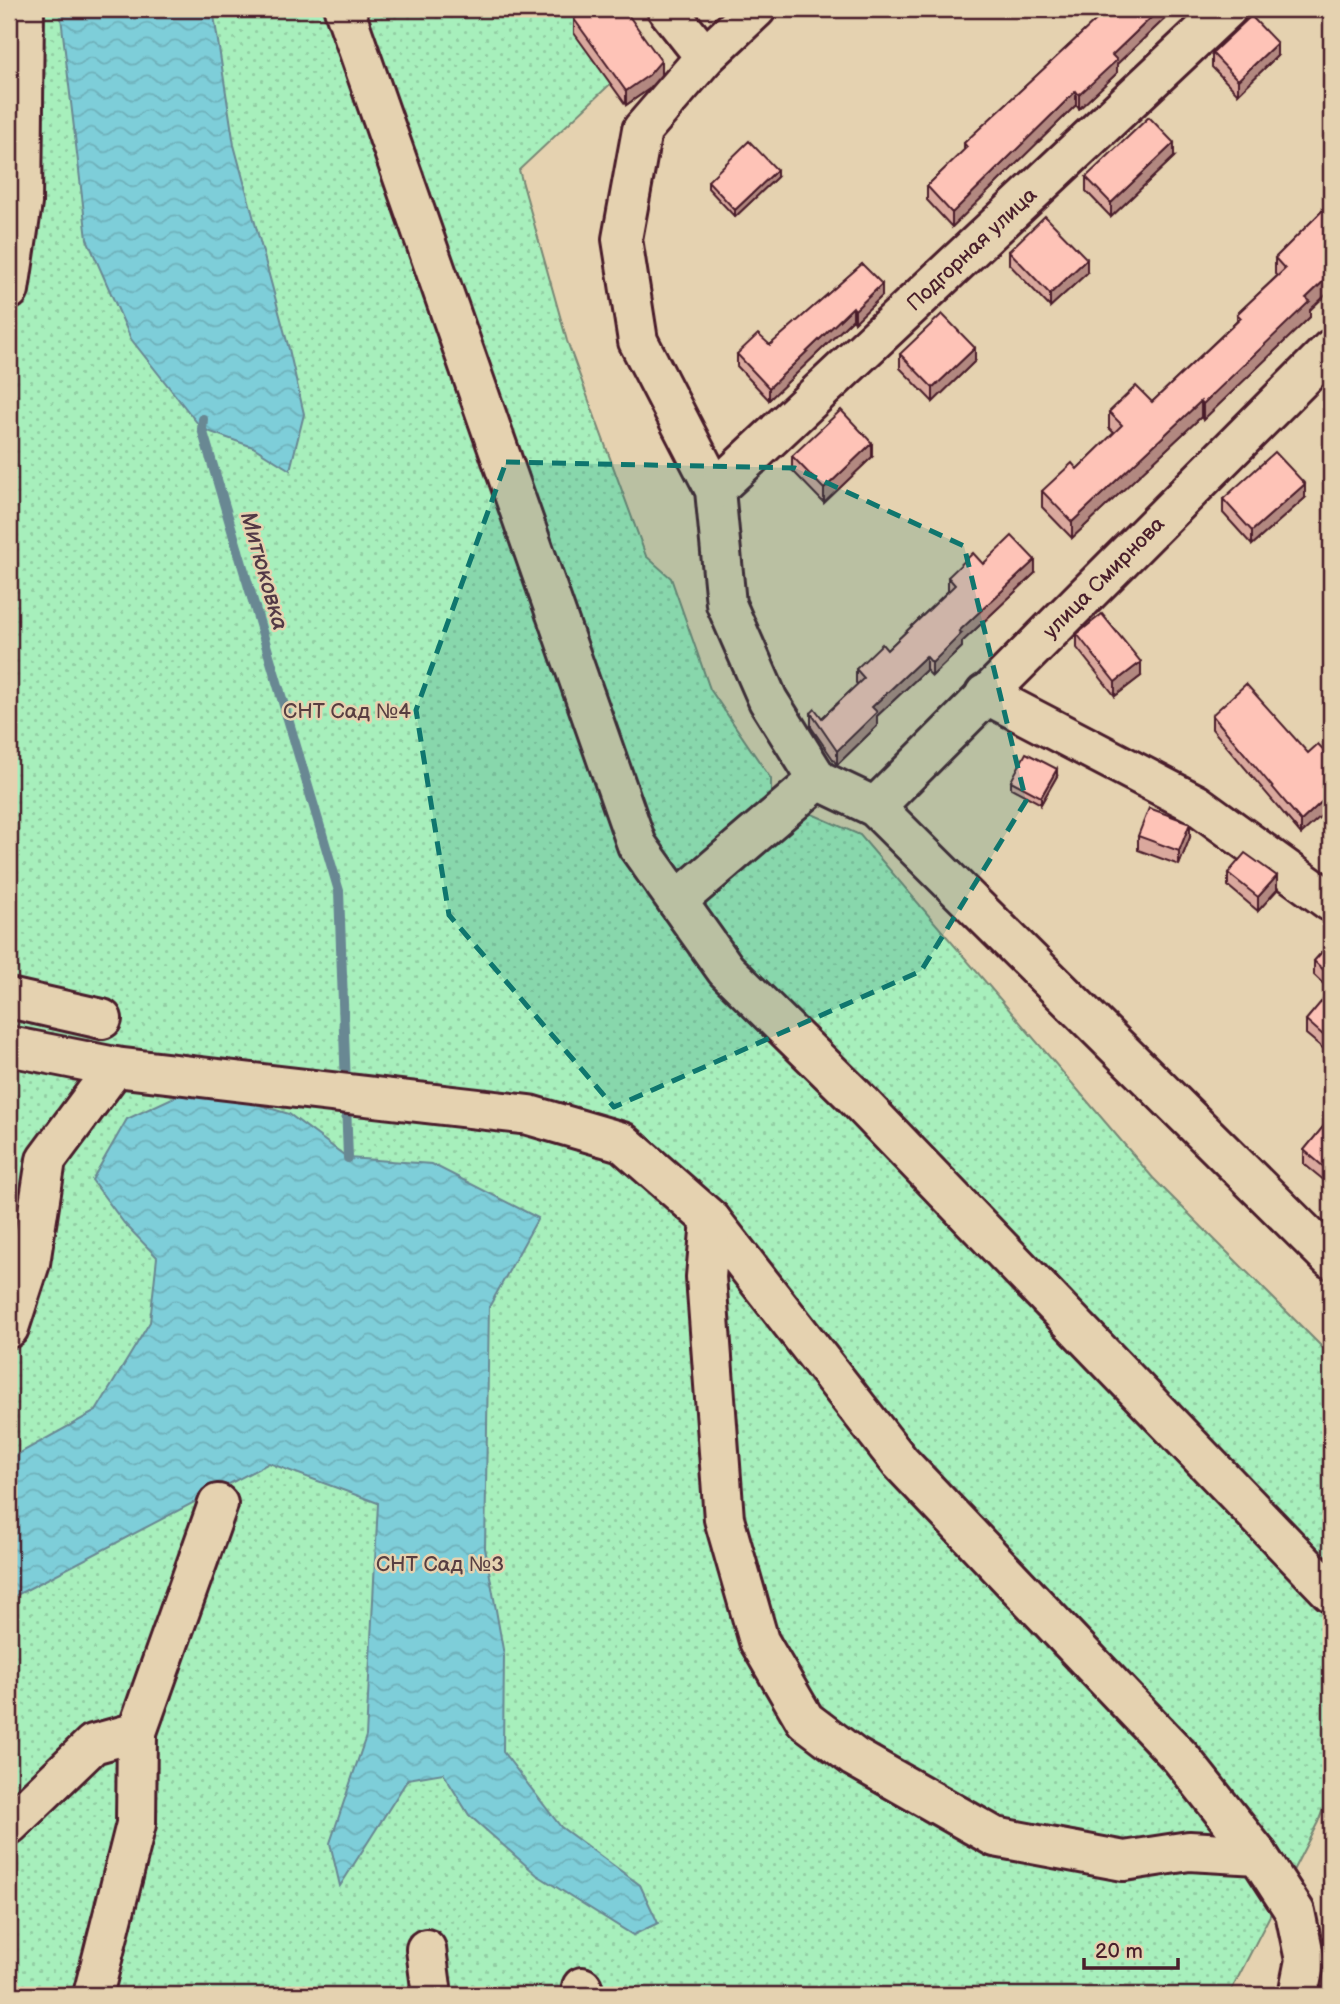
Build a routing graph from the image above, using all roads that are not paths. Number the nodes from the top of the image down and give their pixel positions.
1 (24, 9) edge
2 (344, 9) edge
3 (667, 9) edge
4 (756, 9) edge
5 (1227, 9) edge
6 (705, 57) junction
7 (16, 145) edge
8 (9, 290) edge
9 (1331, 349) edge
10 (715, 490) junction
11 (985, 694) junction
12 (818, 780) junction
13 (875, 807) junction
14 (677, 901) junction
15 (1331, 902) edge
16 (9, 998) edge
17 (102, 1019) dead end
18 (9, 1046) edge
19 (115, 1067) junction
20 (711, 1220) junction
21 (1331, 1259) edge
22 (9, 1328) edge
23 (218, 1504) dead end
24 (1331, 1592) edge
25 (136, 1732) junction
26 (9, 1825) edge
27 (1258, 1854) junction
28 (426, 1950) dead end
29 (93, 1995) edge
30 (432, 1995) edge
31 (1298, 1995) edge

1 - 7 street
2 - 14 street
3 - 6 street
4 - 6 street
5 - 10 street, Подгорная улица
6 - 10 street
7 - 8 street
9 - 11 street, улица Смирнова
10 - 12 street
11 - 13 street, улица Смирнова
11 - 15 street
12 - 13 street
12 - 14 street
13 - 21 street
14 - 24 street
16 - 17 street
18 - 19 street
19 - 20 street
19 - 22 street
20 - 27 street
20 - 27 street
23 - 25 street
25 - 26 street
25 - 29 street
27 - 31 street
28 - 30 street

